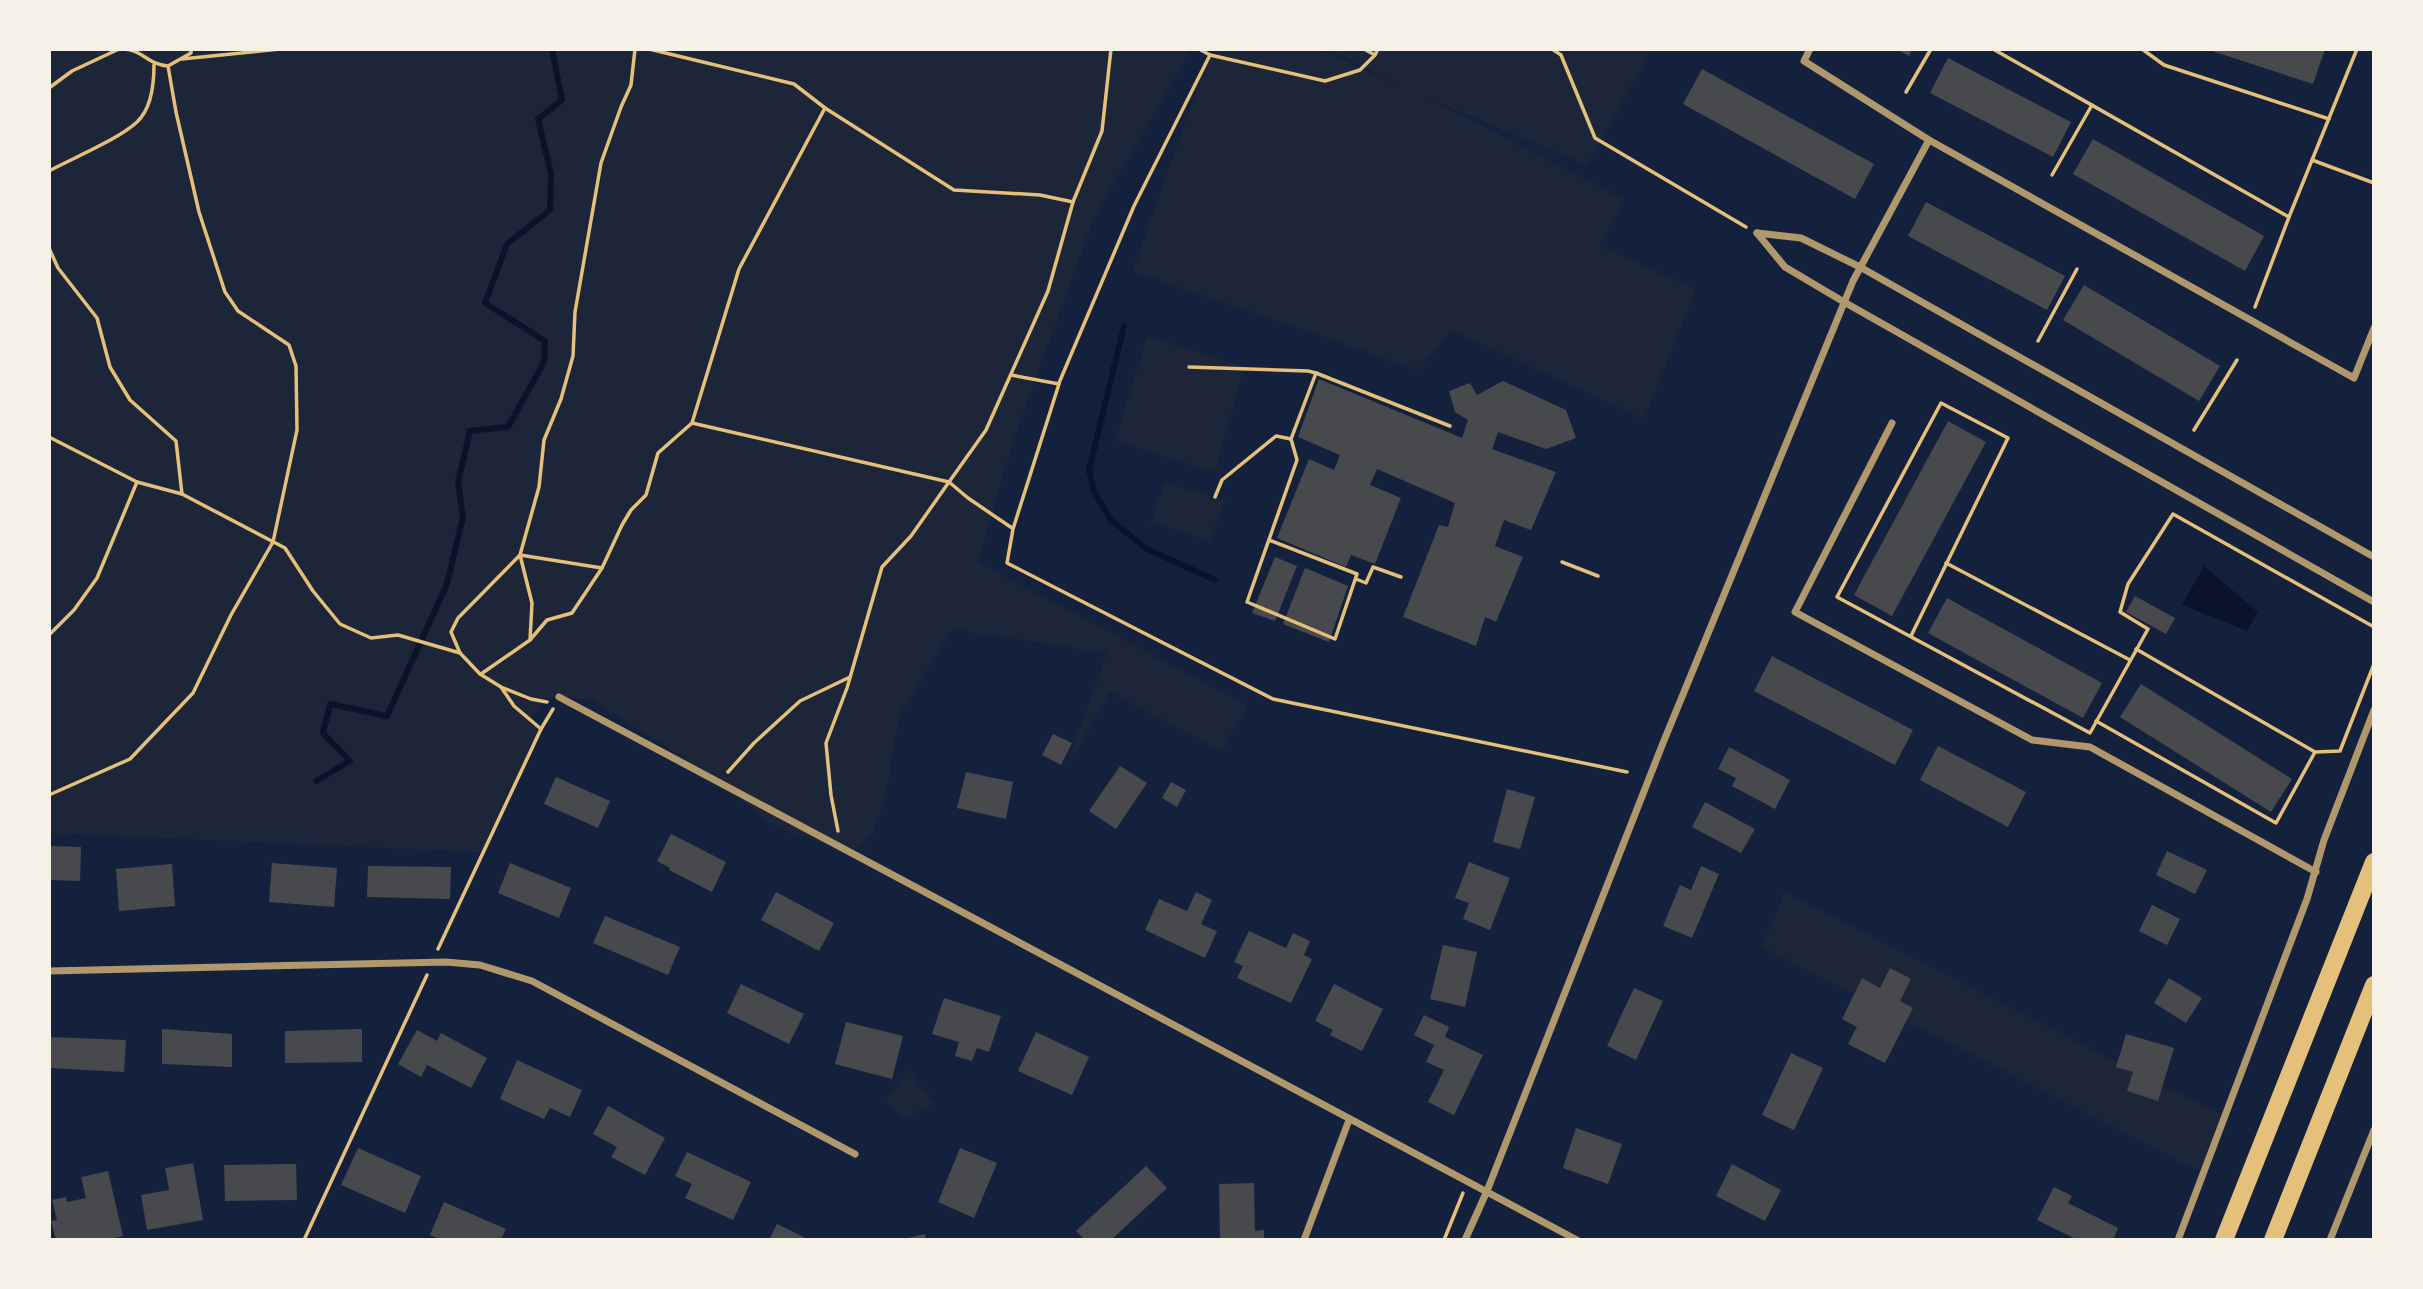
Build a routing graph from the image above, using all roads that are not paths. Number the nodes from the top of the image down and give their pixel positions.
1 (1810, 49) edge
2 (1930, 140) junction
3 (1860, 267) junction
4 (1844, 303) junction
5 (2374, 328) edge
6 (1892, 423) dead end
7 (2374, 557) edge
8 (2374, 602) edge
9 (559, 697) road end
10 (2374, 710) edge
11 (2374, 862) edge
12 (2316, 872) junction
13 (49, 971) edge
14 (2374, 985) edge
15 (1349, 1120) junction
16 (2374, 1130) edge
17 (855, 1154) dead end
18 (1487, 1191) junction
19 (1304, 1240) edge
20 (1465, 1240) edge
21 (1577, 1240) edge
22 (2178, 1240) edge
23 (2224, 1240) edge
24 (2273, 1240) edge
25 (2330, 1240) edge

1 - 2 street
2 - 3 street
2 - 5 street
3 - 4 street
3 - 4 street
3 - 7 street
4 - 8 street
4 - 18 street
6 - 12 street
9 - 15 street
10 - 12 street
11 - 23 main road
12 - 22 street
13 - 17 street
14 - 24 main road
15 - 18 street
15 - 19 street
16 - 25 street
18 - 20 street
18 - 21 street

